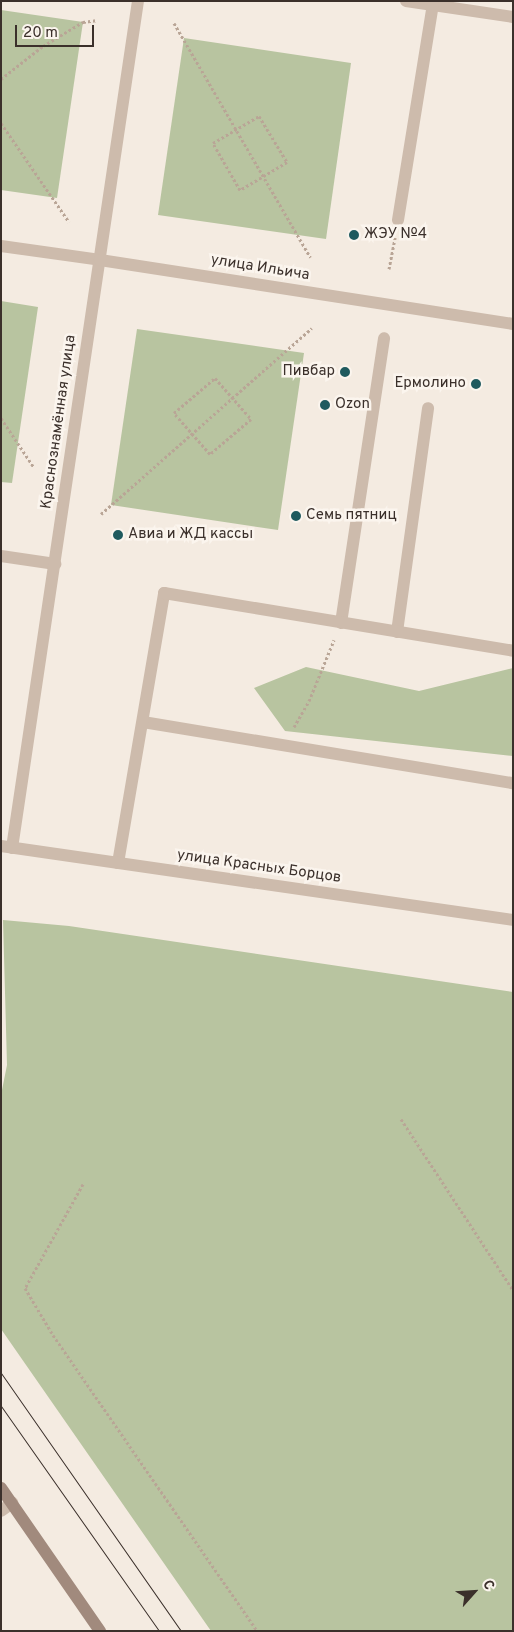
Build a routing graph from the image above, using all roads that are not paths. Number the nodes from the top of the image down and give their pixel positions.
1 (138, 1) edge
2 (406, 1) edge
3 (433, 5) junction
4 (513, 17) edge
5 (398, 220) road end
6 (1, 246) edge
7 (100, 260) junction
8 (513, 324) edge
9 (384, 338) dead end
10 (428, 408) dead end
11 (1, 556) edge
12 (55, 564) junction
13 (341, 623) junction
14 (397, 632) junction
15 (513, 651) edge
16 (143, 722) junction
17 (513, 783) edge
18 (7, 847) edge
19 (118, 863) junction
20 (513, 920) edge
21 (1, 1488) edge
22 (12, 1503) junction
23 (1, 1511) edge
24 (100, 1631) edge

1 - 7 street, Краснознамённая улица
2 - 3 street
3 - 4 street
3 - 5 street
6 - 7 street, улица Ильича
7 - 8 street, улица Ильича
7 - 12 street, Краснознамённая улица
9 - 13 street
10 - 14 street
11 - 12 street
12 - 18 street, Краснознамённая улица
13 - 14 street
13 - 16 street
14 - 15 street
16 - 17 street
16 - 19 street
18 - 19 street, улица Красных Борцов
19 - 20 street, улица Красных Борцов
21 - 22 main road
22 - 23 street
22 - 24 main road

